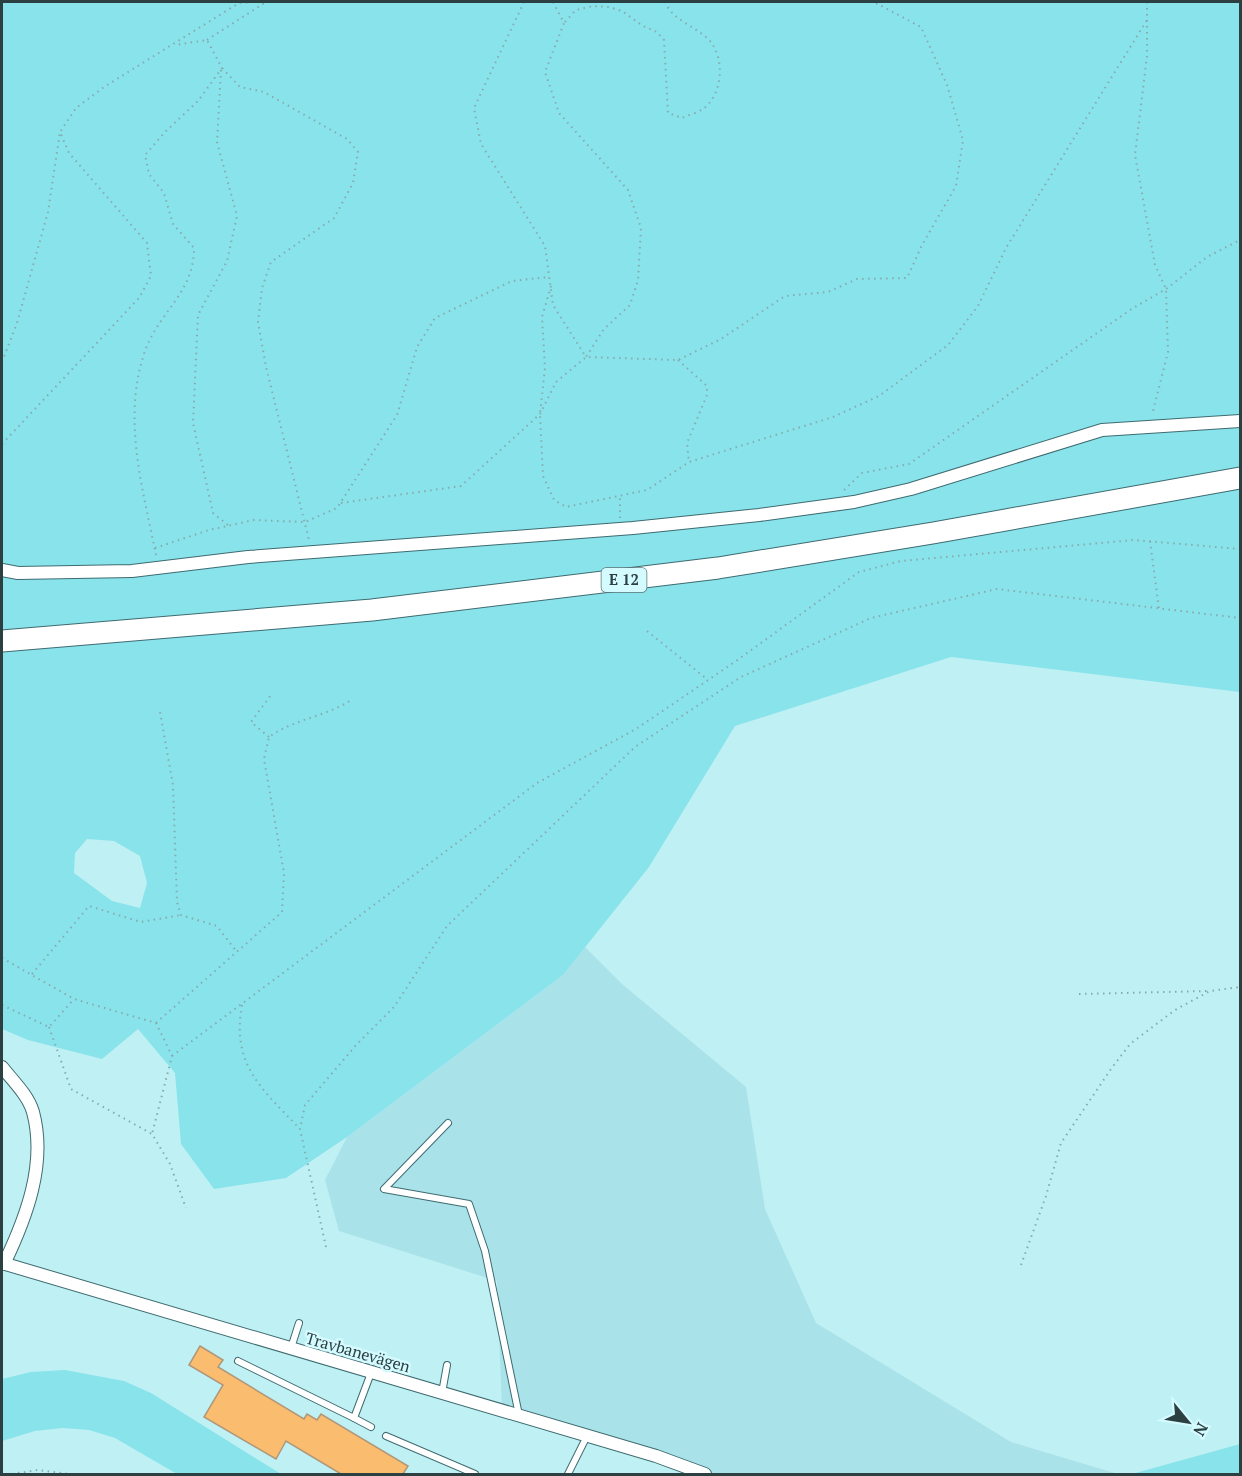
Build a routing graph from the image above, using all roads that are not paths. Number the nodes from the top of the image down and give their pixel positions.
1 (1240, 421) edge
2 (1240, 478) edge
3 (1240, 493) edge
4 (2, 570) edge
5 (2, 641) edge
6 (2, 654) edge
7 (2, 1067) edge
8 (448, 1123) dead end
9 (3, 1263) edge
10 (299, 1323) dead end
11 (291, 1349) junction
12 (238, 1361) dead end
13 (447, 1365) dead end
14 (372, 1373) junction
15 (442, 1393) junction
16 (519, 1416) junction
17 (354, 1418) junction
18 (370, 1427) dead end
19 (386, 1436) dead end
20 (587, 1436) junction
21 (475, 1474) edge
22 (568, 1474) edge
23 (705, 1474) edge

1 - 4 street
2 - 5 highway, E 12
3 - 6 highway, E 12
7 - 9 street
8 - 16 lane
9 - 11 street, Travbanevägen
10 - 11 lane
11 - 14 street, Travbanevägen
12 - 17 lane
13 - 15 lane
14 - 15 street, Travbanevägen
14 - 17 lane
15 - 16 street, Travbanevägen
16 - 20 street, Travbanevägen
17 - 18 lane
19 - 21 lane
20 - 22 lane
20 - 23 street, Travbanevägen

